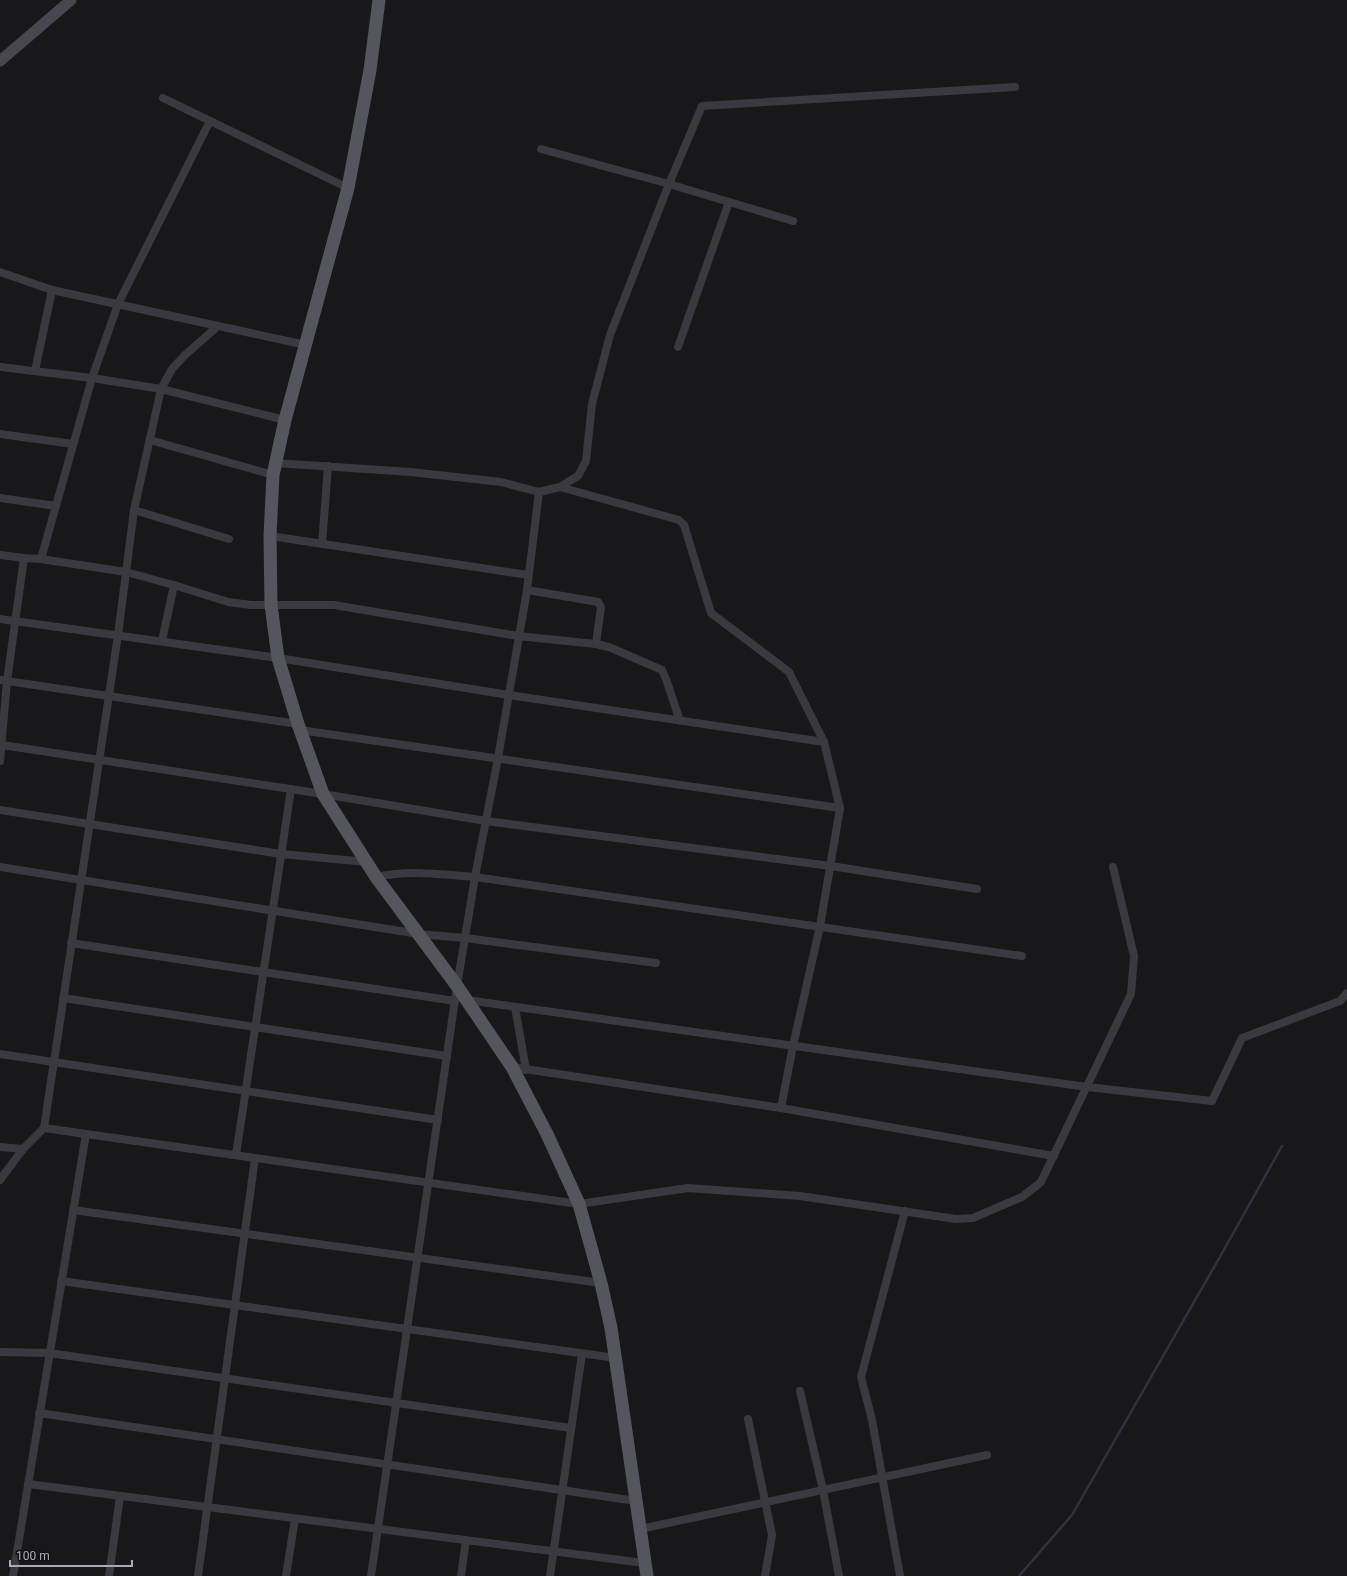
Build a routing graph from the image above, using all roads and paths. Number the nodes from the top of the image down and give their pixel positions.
1 (71, 0) edge
2 (379, 0) edge
3 (0, 61) edge
4 (1015, 87) dead end
5 (163, 98) dead end
6 (210, 121) junction
7 (541, 149) dead end
8 (669, 184) junction
9 (348, 188) junction
10 (729, 202) junction
11 (793, 221) dead end
12 (0, 272) edge
13 (52, 290) junction
14 (118, 304) junction
15 (218, 326) junction
16 (306, 345) junction
17 (678, 347) dead end
18 (0, 367) edge
19 (35, 371) junction
20 (92, 378) junction
21 (161, 389) junction
22 (285, 420) junction
23 (0, 434) edge
24 (150, 440) junction
25 (73, 444) junction
26 (328, 466) junction
27 (274, 469) junction
28 (560, 487) junction
29 (539, 492) junction
30 (0, 498) edge
31 (56, 506) junction
32 (134, 510) junction
33 (270, 536) junction
34 (229, 539) dead end
35 (322, 544) junction
36 (0, 555) edge
37 (24, 558) junction
38 (41, 559) junction
39 (126, 572) junction
40 (528, 575) junction
41 (174, 585) junction
42 (527, 590) junction
43 (271, 605) junction
44 (0, 619) edge
45 (15, 621) junction
46 (118, 635) junction
47 (518, 636) junction
48 (162, 641) junction
49 (596, 644) junction
50 (278, 658) junction
51 (4, 680) edge
52 (508, 695) junction
53 (109, 696) junction
54 (680, 721) junction
55 (299, 727) junction
56 (824, 742) junction
57 (2, 745) junction
58 (498, 758) junction
59 (99, 760) junction
60 (0, 761) edge
61 (291, 789) junction
62 (323, 794) junction
63 (840, 808) junction
64 (0, 810) edge
65 (486, 821) junction
66 (90, 824) junction
67 (281, 854) junction
68 (367, 862) junction
69 (831, 866) junction
70 (0, 867) edge
71 (1114, 867) dead end
72 (475, 876) junction
73 (376, 877) junction
74 (81, 880) junction
75 (977, 889) dead end
76 (273, 911) junction
77 (820, 926) junction
78 (419, 934) junction
79 (465, 938) junction
80 (72, 943) junction
81 (1022, 956) dead end
82 (656, 962) dead end
83 (264, 972) junction
84 (457, 986) junction
85 (1347, 993) edge
86 (63, 998) junction
87 (461, 1001) junction
88 (515, 1007) junction
89 (256, 1027) junction
90 (793, 1046) junction
91 (0, 1054) edge
92 (447, 1056) junction
93 (53, 1062) junction
94 (512, 1068) junction
95 (526, 1070) junction
96 (1087, 1086) junction
97 (246, 1091) junction
98 (781, 1108) junction
99 (438, 1120) junction
100 (44, 1128) junction
101 (86, 1134) junction
102 (0, 1147) edge
103 (23, 1149) junction
104 (236, 1155) junction
105 (1054, 1156) junction
106 (255, 1158) junction
107 (0, 1180) edge
108 (429, 1183) junction
109 (578, 1204) junction
110 (73, 1210) junction
111 (905, 1212) junction
112 (245, 1234) junction
113 (418, 1258) junction
114 (61, 1281) junction
115 (601, 1283) junction
116 (235, 1305) junction
117 (407, 1329) junction
118 (0, 1352) edge
119 (50, 1353) junction
120 (582, 1354) junction
121 (616, 1358) junction
122 (225, 1378) junction
123 (800, 1391) dead end
124 (396, 1403) junction
125 (40, 1413) junction
126 (748, 1419) dead end
127 (571, 1428) junction
128 (216, 1439) junction
129 (987, 1455) dead end
130 (387, 1464) junction
131 (882, 1477) junction
132 (28, 1484) junction
133 (562, 1490) junction
134 (823, 1490) junction
135 (120, 1496) junction
136 (636, 1501) junction
137 (765, 1502) junction
138 (207, 1507) junction
139 (295, 1519) junction
140 (378, 1529) junction
141 (640, 1529) junction
142 (466, 1540) junction
143 (553, 1552) junction
144 (645, 1570) edge
145 (13, 1576) edge
146 (109, 1576) edge
147 (198, 1576) edge
148 (286, 1576) edge
149 (371, 1576) edge
150 (461, 1576) edge
151 (550, 1576) edge
152 (765, 1576) edge
153 (839, 1576) edge
154 (900, 1576) edge

1 - 3 main road
2 - 9 main road
4 - 8 street
5 - 6 street
6 - 9 street
6 - 14 street
7 - 8 street
8 - 10 street
8 - 28 street
9 - 16 main road
10 - 11 street
10 - 17 street
12 - 13 street
13 - 14 street
13 - 19 street
14 - 15 street
14 - 20 street
15 - 16 street
15 - 21 street
16 - 22 main road
18 - 19 street
19 - 20 street
20 - 21 street
20 - 25 street
21 - 22 street
21 - 24 street
22 - 27 main road
23 - 25 street
24 - 27 street
24 - 32 street
25 - 31 street
26 - 27 street
26 - 29 street
26 - 35 street
27 - 33 main road
28 - 29 street
28 - 56 street
29 - 40 street
30 - 31 street
31 - 38 street
32 - 34 street
32 - 39 street
33 - 35 street
33 - 43 main road
35 - 40 street
36 - 37 street
37 - 38 street
37 - 45 street
38 - 39 street
39 - 41 street
39 - 46 street
40 - 42 street
41 - 43 street
41 - 48 street
42 - 47 street
42 - 49 street
43 - 47 street
43 - 50 main road
44 - 45 street
45 - 46 street
45 - 51 street
46 - 48 street
46 - 53 street
47 - 49 street
47 - 52 street
48 - 50 street
49 - 54 street
50 - 52 street
50 - 55 main road
51 - 53 street
51 - 57 street
52 - 54 street
52 - 58 street
53 - 55 street
53 - 59 street
54 - 56 street
55 - 58 street
55 - 62 main road
56 - 63 street
57 - 59 street
57 - 60 street
58 - 63 street
58 - 65 street
59 - 61 street
59 - 66 street
61 - 62 street
61 - 67 street
62 - 65 street
62 - 68 main road
63 - 69 street
64 - 66 street
65 - 69 street
65 - 72 street
66 - 67 street
66 - 74 street
67 - 68 street
67 - 76 street
68 - 73 main road
69 - 75 street
69 - 77 street
70 - 74 street
71 - 96 street
72 - 73 street
72 - 77 street
72 - 79 street
73 - 78 main road
74 - 76 street
74 - 80 street
76 - 78 street
76 - 83 street
77 - 81 street
77 - 90 street
78 - 79 street
78 - 84 main road
79 - 82 street
79 - 84 street
80 - 83 street
80 - 86 street
83 - 87 street
83 - 89 street
84 - 87 main road
85 - 96 street
86 - 89 street
86 - 93 street
87 - 88 street
87 - 92 street
87 - 94 main road
88 - 90 street
88 - 95 street
89 - 92 street
89 - 97 street
90 - 96 street
90 - 98 street
91 - 93 street
92 - 99 street
93 - 97 street
93 - 100 street
94 - 95 street
94 - 109 main road
95 - 98 street
96 - 105 street
97 - 99 street
97 - 104 street
98 - 105 street
99 - 108 street
100 - 101 street
100 - 103 street
101 - 104 street
101 - 110 street
102 - 103 street
103 - 107 street
104 - 106 street
105 - 111 street
106 - 108 street
106 - 112 street
108 - 109 street
108 - 113 street
109 - 111 street
109 - 115 main road
110 - 112 street
110 - 114 street
111 - 131 street
112 - 113 street
112 - 116 street
113 - 115 street
113 - 117 street
114 - 116 street
114 - 119 street
115 - 121 main road
116 - 117 street
116 - 122 street
117 - 120 street
117 - 124 street
118 - 119 street
119 - 122 street
119 - 125 street
120 - 121 street
120 - 127 street
121 - 136 main road
122 - 124 street
122 - 128 street
123 - 134 street
124 - 127 street
124 - 130 street
125 - 128 street
125 - 132 street
126 - 137 street
127 - 133 street
128 - 130 street
128 - 138 street
129 - 131 street
130 - 133 street
130 - 140 street
131 - 134 street
131 - 154 street
132 - 135 street
132 - 145 street
133 - 136 street
133 - 143 street
134 - 137 street
134 - 153 street
135 - 138 street
135 - 146 street
136 - 141 main road
137 - 141 street
137 - 152 street
138 - 139 street
138 - 147 street
139 - 140 street
139 - 148 street
140 - 142 street
140 - 149 street
141 - 144 main road
142 - 143 street
142 - 150 street
143 - 144 street
143 - 151 street

